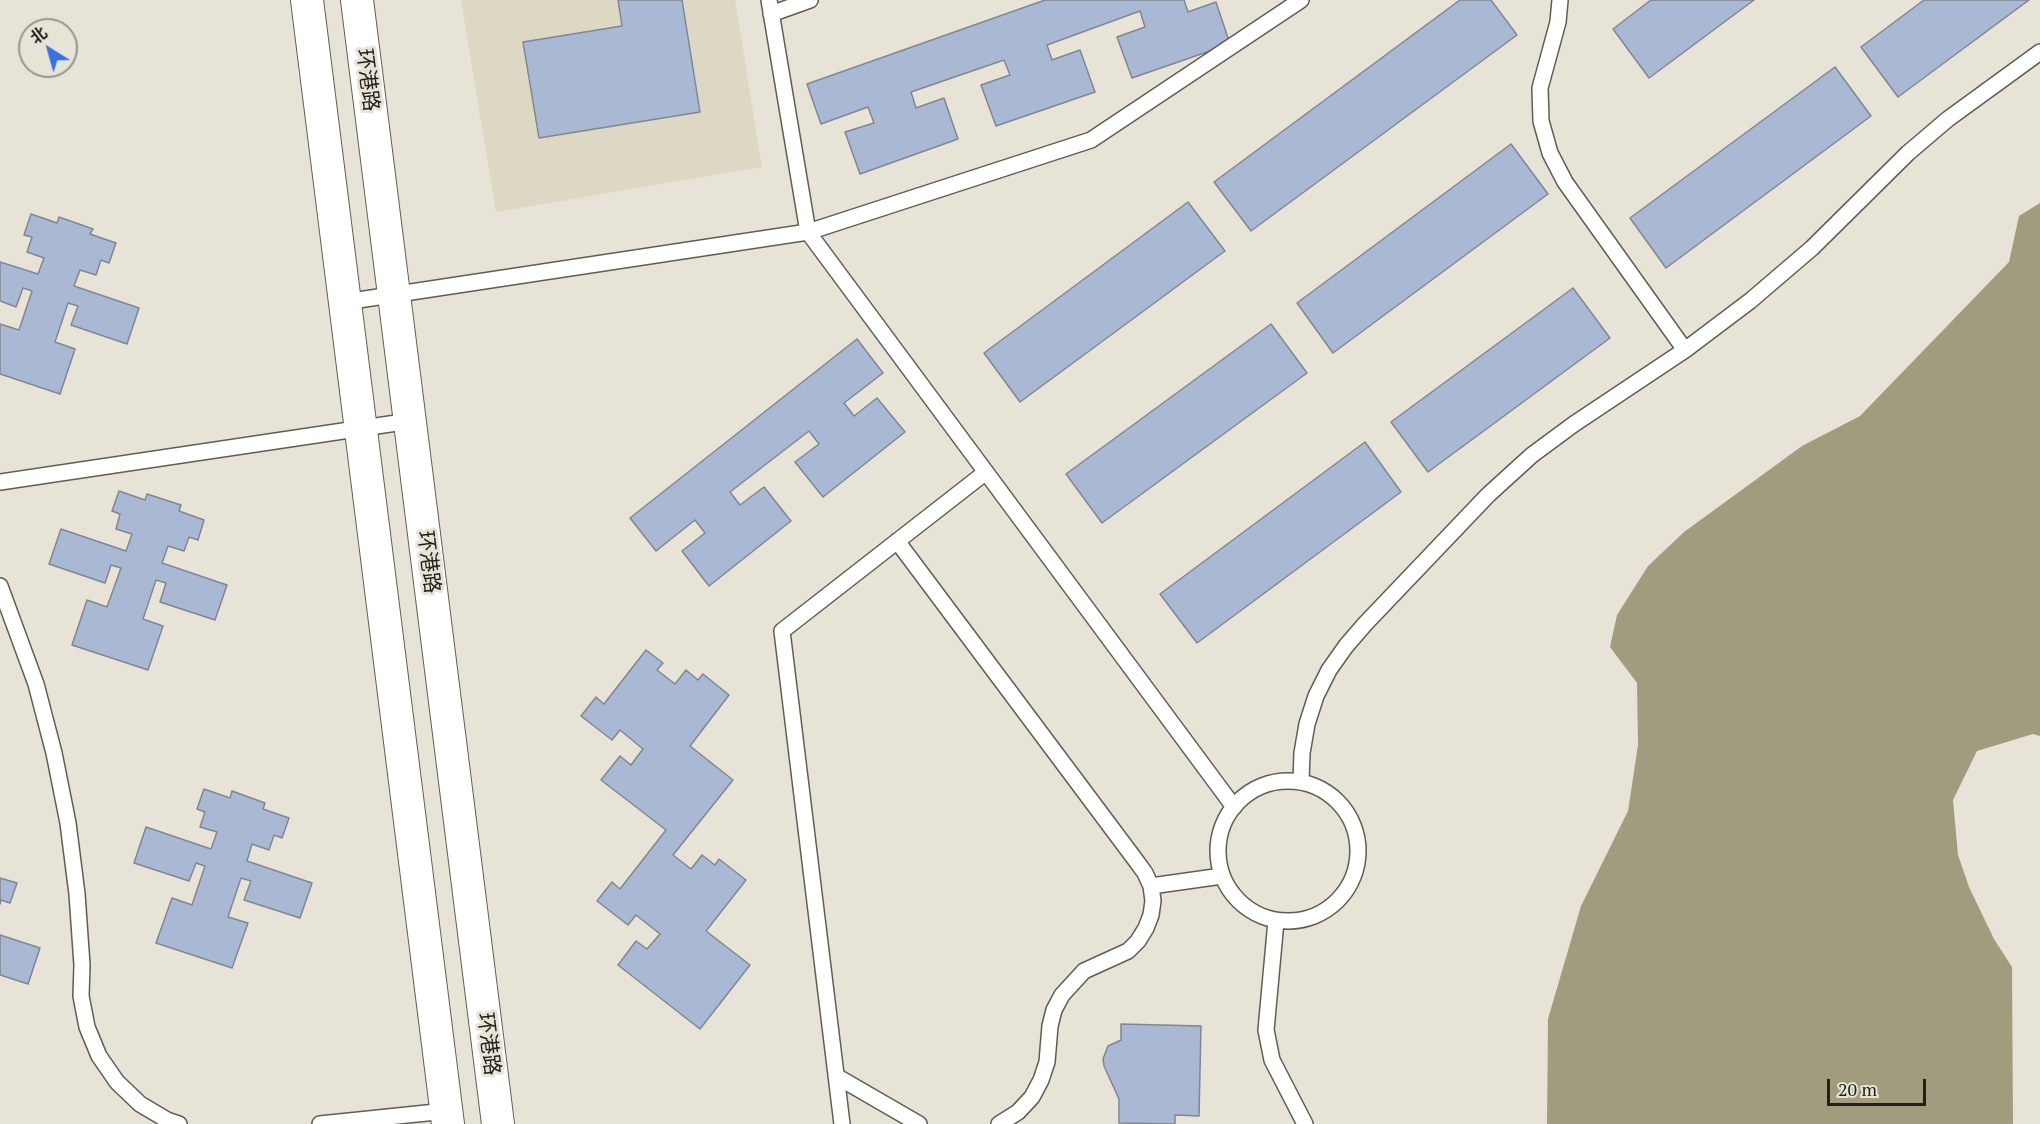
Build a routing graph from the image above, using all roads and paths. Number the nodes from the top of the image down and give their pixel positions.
1 (308, 0) edge
2 (357, 0) edge
3 (810, 0) edge
4 (1301, 0) edge
5 (1560, 0) edge
6 (770, 7) edge
7 (2040, 52) edge
8 (808, 232) junction
9 (393, 295) junction
10 (345, 302) junction
11 (1685, 350) junction
12 (410, 421) junction
13 (361, 428) junction
14 (986, 472) junction
15 (0, 482) edge
16 (897, 541) junction
17 (0, 586) edge
18 (1301, 782) junction
19 (1234, 807) junction
20 (1222, 876) junction
21 (1151, 886) junction
22 (1276, 921) junction
23 (836, 1076) junction
24 (447, 1117) edge
25 (179, 1124) edge
26 (320, 1124) edge
27 (498, 1124) edge
28 (842, 1124) edge
29 (920, 1124) edge
30 (999, 1124) edge
31 (1305, 1124) edge

1 - 10 street
2 - 9 street, 环港路
3 - 6 lane
4 - 8 lane
5 - 11 lane
6 - 8 lane
7 - 11 lane
8 - 9 lane
8 - 14 lane
9 - 10 lane
9 - 12 street, 环港路
10 - 13 street
11 - 18 lane
12 - 13 lane
12 - 27 street, 环港路
13 - 15 lane
13 - 24 street
14 - 16 lane
14 - 19 lane
16 - 21 lane
16 - 23 lane
17 - 25 lane
18 - 19 lane
18 - 22 lane
19 - 20 lane
20 - 21 lane
20 - 22 lane
21 - 30 lane
22 - 31 lane
23 - 28 lane
23 - 29 lane
24 - 26 lane

